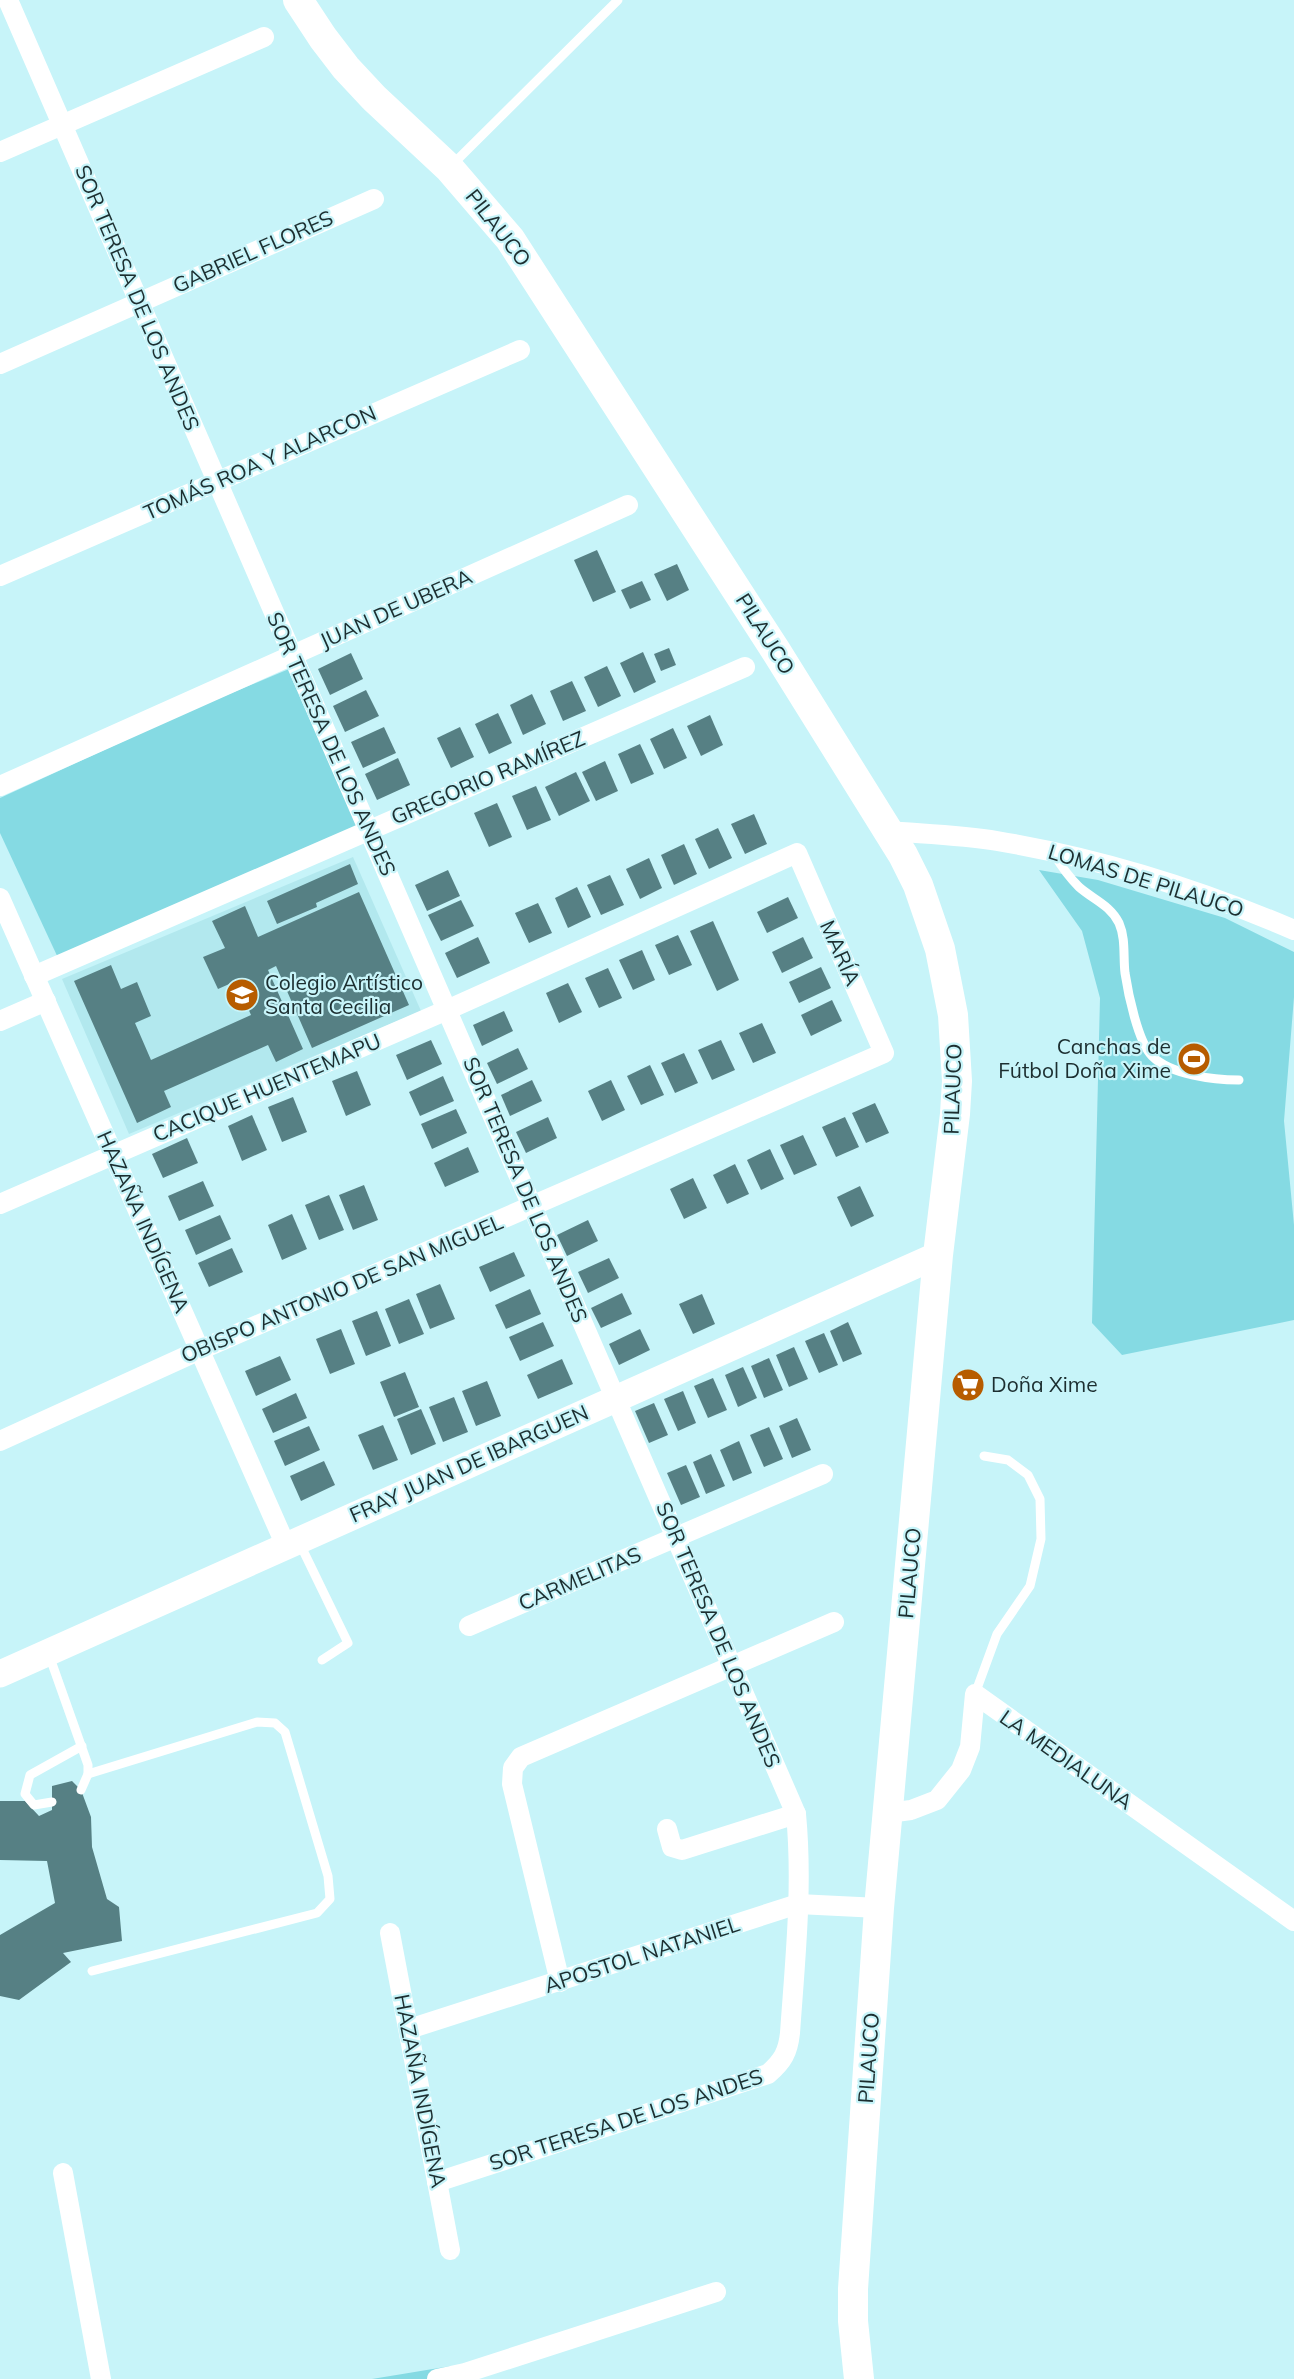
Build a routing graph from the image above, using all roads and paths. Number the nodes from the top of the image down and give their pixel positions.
1 (8, 0) edge
2 (298, 0) edge
3 (618, 0) edge
4 (264, 37) dead end
5 (62, 125) junction
6 (0, 152) edge
7 (449, 168) junction
8 (374, 199) dead end
9 (140, 303) junction
10 (520, 350) dead end
11 (0, 364) edge
12 (216, 482) junction
13 (628, 505) dead end
14 (0, 576) edge
15 (292, 655) junction
16 (745, 667) dead end
17 (0, 786) edge
18 (368, 830) junction
19 (888, 831) junction
20 (1053, 852) junction
21 (797, 853) joint
22 (0, 898) edge
23 (1285, 926) edge
24 (34, 976) junction
25 (46, 1001) junction
26 (447, 1010) junction
27 (0, 1021) edge
28 (884, 1053) joint
29 (1239, 1080) dead end
30 (113, 1154) junction
31 (0, 1204) edge
32 (532, 1207) junction
33 (938, 1255) junction
34 (200, 1350) junction
35 (615, 1398) junction
36 (0, 1441) edge
37 (984, 1456) dead end
38 (823, 1474) dead end
39 (676, 1538) junction
40 (292, 1543) junction
41 (834, 1622) dead end
42 (469, 1626) dead end
43 (48, 1652) junction
44 (322, 1660) dead end
45 (732, 1667) junction
46 (0, 1674) edge
47 (975, 1694) junction
48 (82, 1746) junction
49 (88, 1774) junction
50 (81, 1790) dead end
51 (52, 1802) dead end
52 (888, 1813) junction
53 (796, 1814) junction
54 (667, 1829) dead end
55 (798, 1904) junction
56 (879, 1908) junction
57 (1294, 1921) edge
58 (390, 1933) dead end
59 (92, 1971) dead end
60 (560, 1982) junction
61 (408, 2029) junction
62 (63, 2173) dead end
63 (437, 2182) junction
64 (450, 2250) dead end
65 (716, 2292) dead end
66 (466, 2376) edge
67 (101, 2379) edge
68 (437, 2379) edge
69 (859, 2379) edge

1 - 5 street, SOR TERESA DE LOS ANDES
2 - 7 main road, PILAUCO
3 - 7 lane
4 - 5 street
5 - 6 street
5 - 9 street, SOR TERESA DE LOS ANDES
7 - 19 main road, PILAUCO
8 - 9 street, GABRIEL FLORES
9 - 11 street, GABRIEL FLORES
9 - 12 street, SOR TERESA DE LOS ANDES
10 - 12 street, TOMÁS ROA Y ALARCON
12 - 14 street, TOMÁS ROA Y ALARCON
12 - 15 street, SOR TERESA DE LOS ANDES
13 - 15 street, JUAN DE UBERA
15 - 17 street, JUAN DE UBERA
15 - 18 street, SOR TERESA DE LOS ANDES
16 - 18 street, GREGORIO RAMÍREZ
18 - 24 street, GREGORIO RAMÍREZ
18 - 26 street, SOR TERESA DE LOS ANDES
19 - 20 street, LOMAS DE PILAUCO
19 - 33 main road, PILAUCO
20 - 23 street, LOMAS DE PILAUCO
20 - 29 lane
21 - 26 street, CACIQUE HUENTEMAPU
21 - 28 street, MARÍA
22 - 24 street, HAZAÑA INDÍGENA
24 - 25 street, HAZAÑA INDÍGENA
25 - 27 street
25 - 30 street, HAZAÑA INDÍGENA
26 - 30 street, CACIQUE HUENTEMAPU
26 - 32 street, SOR TERESA DE LOS ANDES
28 - 32 street, OBISPO ANTONIO DE SAN MIGUEL
30 - 31 street, CACIQUE HUENTEMAPU
30 - 34 street, HAZAÑA INDÍGENA
32 - 34 street, OBISPO ANTONIO DE SAN MIGUEL
32 - 35 street, SOR TERESA DE LOS ANDES
33 - 35 street, FRAY JUAN DE IBARGUEN
33 - 52 main road, PILAUCO
34 - 36 street, OBISPO ANTONIO DE SAN MIGUEL
34 - 40 street, HAZAÑA INDÍGENA
35 - 39 street, SOR TERESA DE LOS ANDES
35 - 40 street, FRAY JUAN DE IBARGUEN
37 - 47 lane
38 - 39 street, CARMELITAS
39 - 42 street, CARMELITAS
39 - 45 street, SOR TERESA DE LOS ANDES
40 - 43 street, FRAY JUAN DE IBARGUEN
40 - 44 lane, HAZAÑA INDÍGENA
41 - 45 street
43 - 46 street, FRAY JUAN DE IBARGUEN
43 - 48 lane
45 - 53 street, SOR TERESA DE LOS ANDES
45 - 60 street
47 - 52 street, LA MEDIALUNA
47 - 57 street, LA MEDIALUNA
48 - 49 lane
48 - 51 lane
49 - 50 lane
49 - 59 lane
52 - 56 main road, PILAUCO
53 - 54 street
53 - 55 street, SOR TERESA DE LOS ANDES
55 - 56 street, APOSTOL NATANIEL
55 - 60 street, APOSTOL NATANIEL
55 - 63 street, SOR TERESA DE LOS ANDES
56 - 69 main road, PILAUCO
58 - 61 street, HAZAÑA INDÍGENA
60 - 61 street, APOSTOL NATANIEL
61 - 63 street, HAZAÑA INDÍGENA
62 - 67 street
63 - 64 street, HAZAÑA INDÍGENA
65 - 66 street
66 - 68 street

